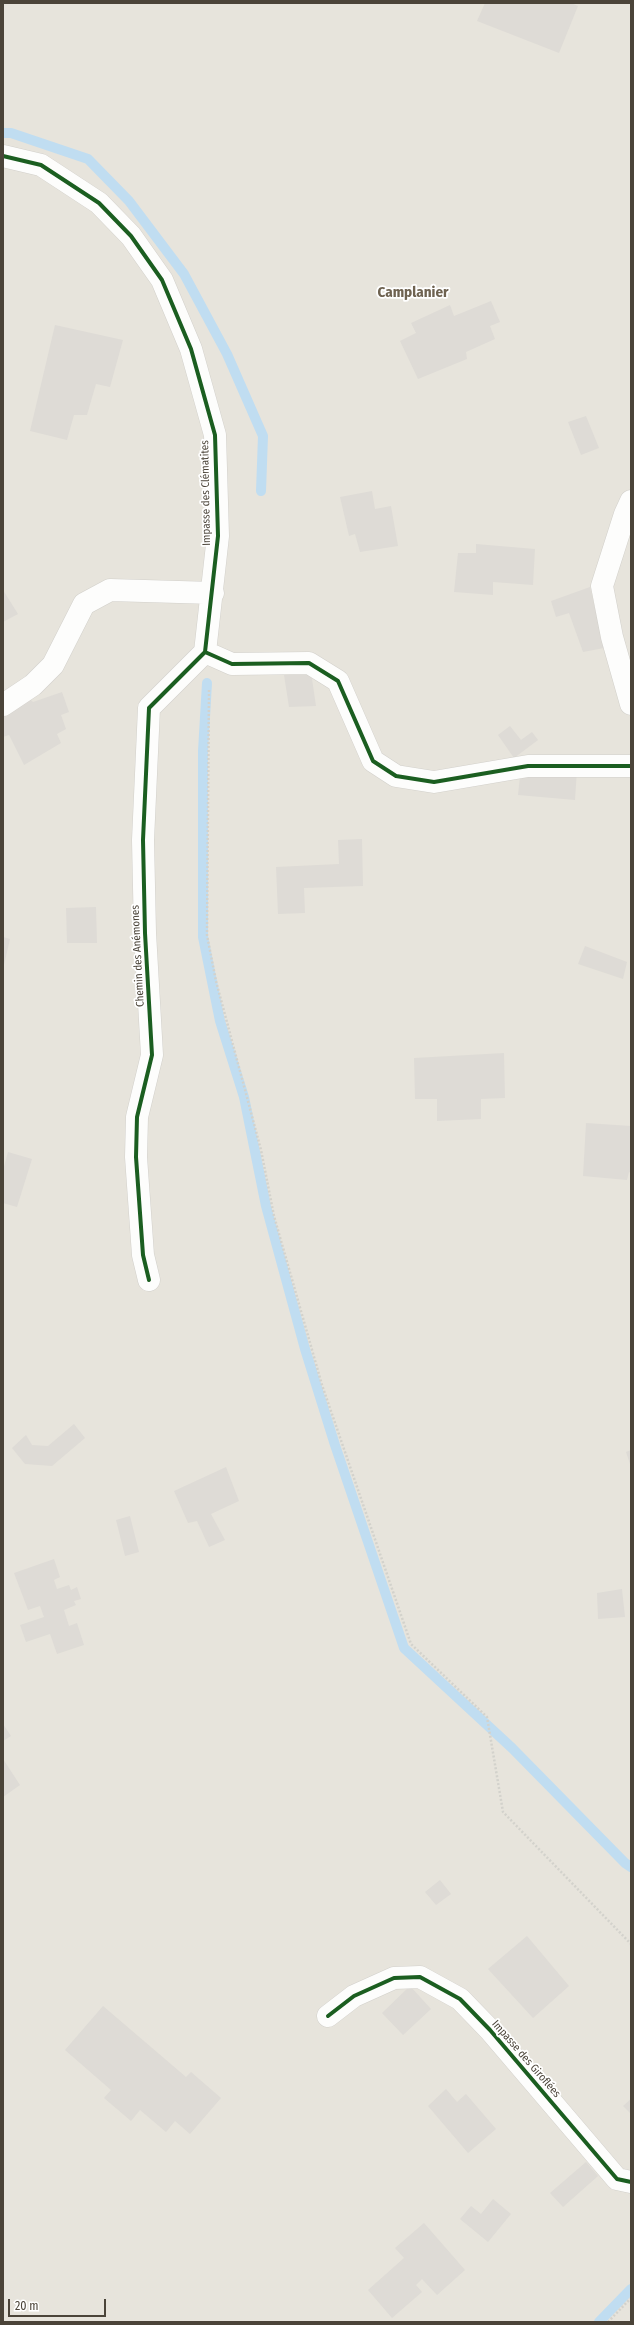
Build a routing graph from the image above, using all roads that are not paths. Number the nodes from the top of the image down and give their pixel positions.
1 (3, 156) edge
2 (631, 501) edge
3 (213, 593) junction
4 (205, 652) junction
5 (631, 704) edge
6 (3, 705) edge
7 (631, 766) edge
8 (149, 1280) dead end
9 (328, 2016) dead end
10 (631, 2182) edge

1 - 3 street, Impasse des Clématites
2 - 5 street
3 - 4 street, Impasse des Clématites
3 - 6 street
4 - 7 street
4 - 8 street, Chemin des Anémones
9 - 10 street, Impasse des Giroflées

